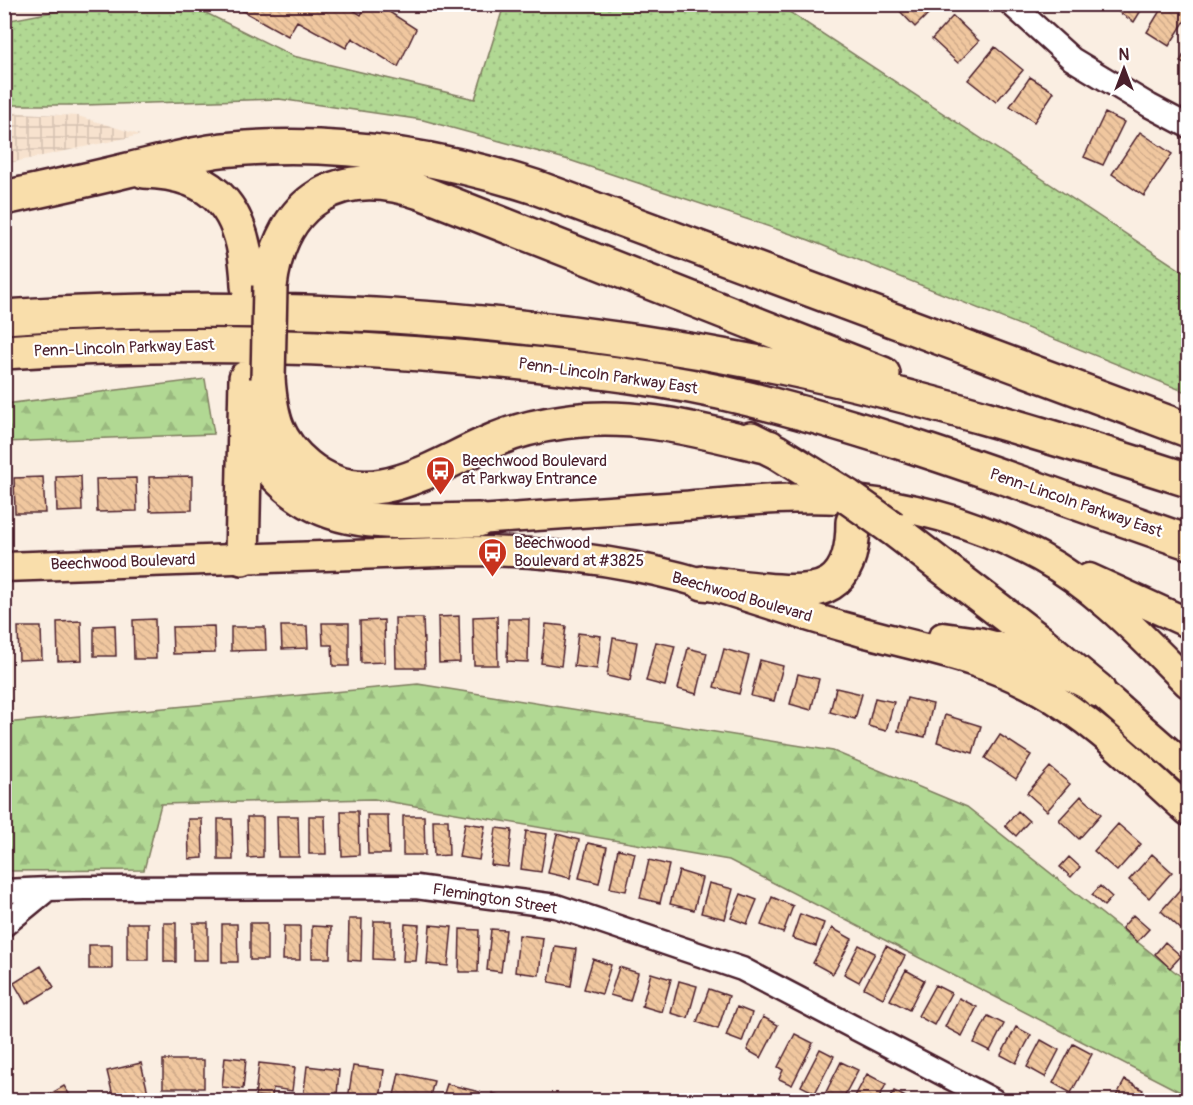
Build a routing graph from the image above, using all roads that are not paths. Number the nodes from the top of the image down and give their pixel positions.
1 (1011, 4) edge
2 (1188, 126) edge
3 (128, 170) junction
4 (4, 198) edge
5 (259, 286) junction
6 (4, 316) edge
7 (138, 345) junction
8 (4, 352) edge
9 (537, 364) junction
10 (4, 372) edge
11 (257, 378) junction
12 (245, 423) junction
13 (1016, 426) junction
14 (1188, 430) edge
15 (773, 450) junction
16 (1188, 480) edge
17 (850, 509) junction
18 (478, 520) junction
19 (1188, 542) edge
20 (242, 558) junction
21 (1041, 558) junction
22 (4, 567) edge
23 (703, 583) junction
24 (1188, 623) edge
25 (848, 628) junction
26 (1188, 682) edge
27 (1098, 690) junction
28 (1188, 769) edge
29 (1188, 811) edge
30 (48, 889) junction
31 (4, 891) edge
32 (4, 925) edge
33 (993, 1101) edge

1 - 2 street
3 - 4 highway
3 - 5 highway
3 - 14 highway
5 - 11 highway, bridge
5 - 13 highway
6 - 13 highway
7 - 8 highway, Penn-Lincoln Parkway East
7 - 9 highway, Penn-Lincoln Parkway East
7 - 10 highway
9 - 15 highway
9 - 19 highway, Penn-Lincoln Parkway East
11 - 12 highway
11 - 15 highway
12 - 18 highway
12 - 20 highway
13 - 16 highway
15 - 17 highway
17 - 23 highway
17 - 27 highway, bridge
18 - 20 main road, Beechwood Boulevard
18 - 21 main road, Beechwood Boulevard
20 - 22 main road, Beechwood Boulevard
20 - 23 main road, Beechwood Boulevard
21 - 24 main road
21 - 26 main road, Beechwood Boulevard
23 - 25 main road, Beechwood Boulevard
25 - 27 main road
25 - 29 main road, Beechwood Boulevard
27 - 28 main road
30 - 31 street, Flemington Street
30 - 32 street
30 - 33 street, Flemington Street

